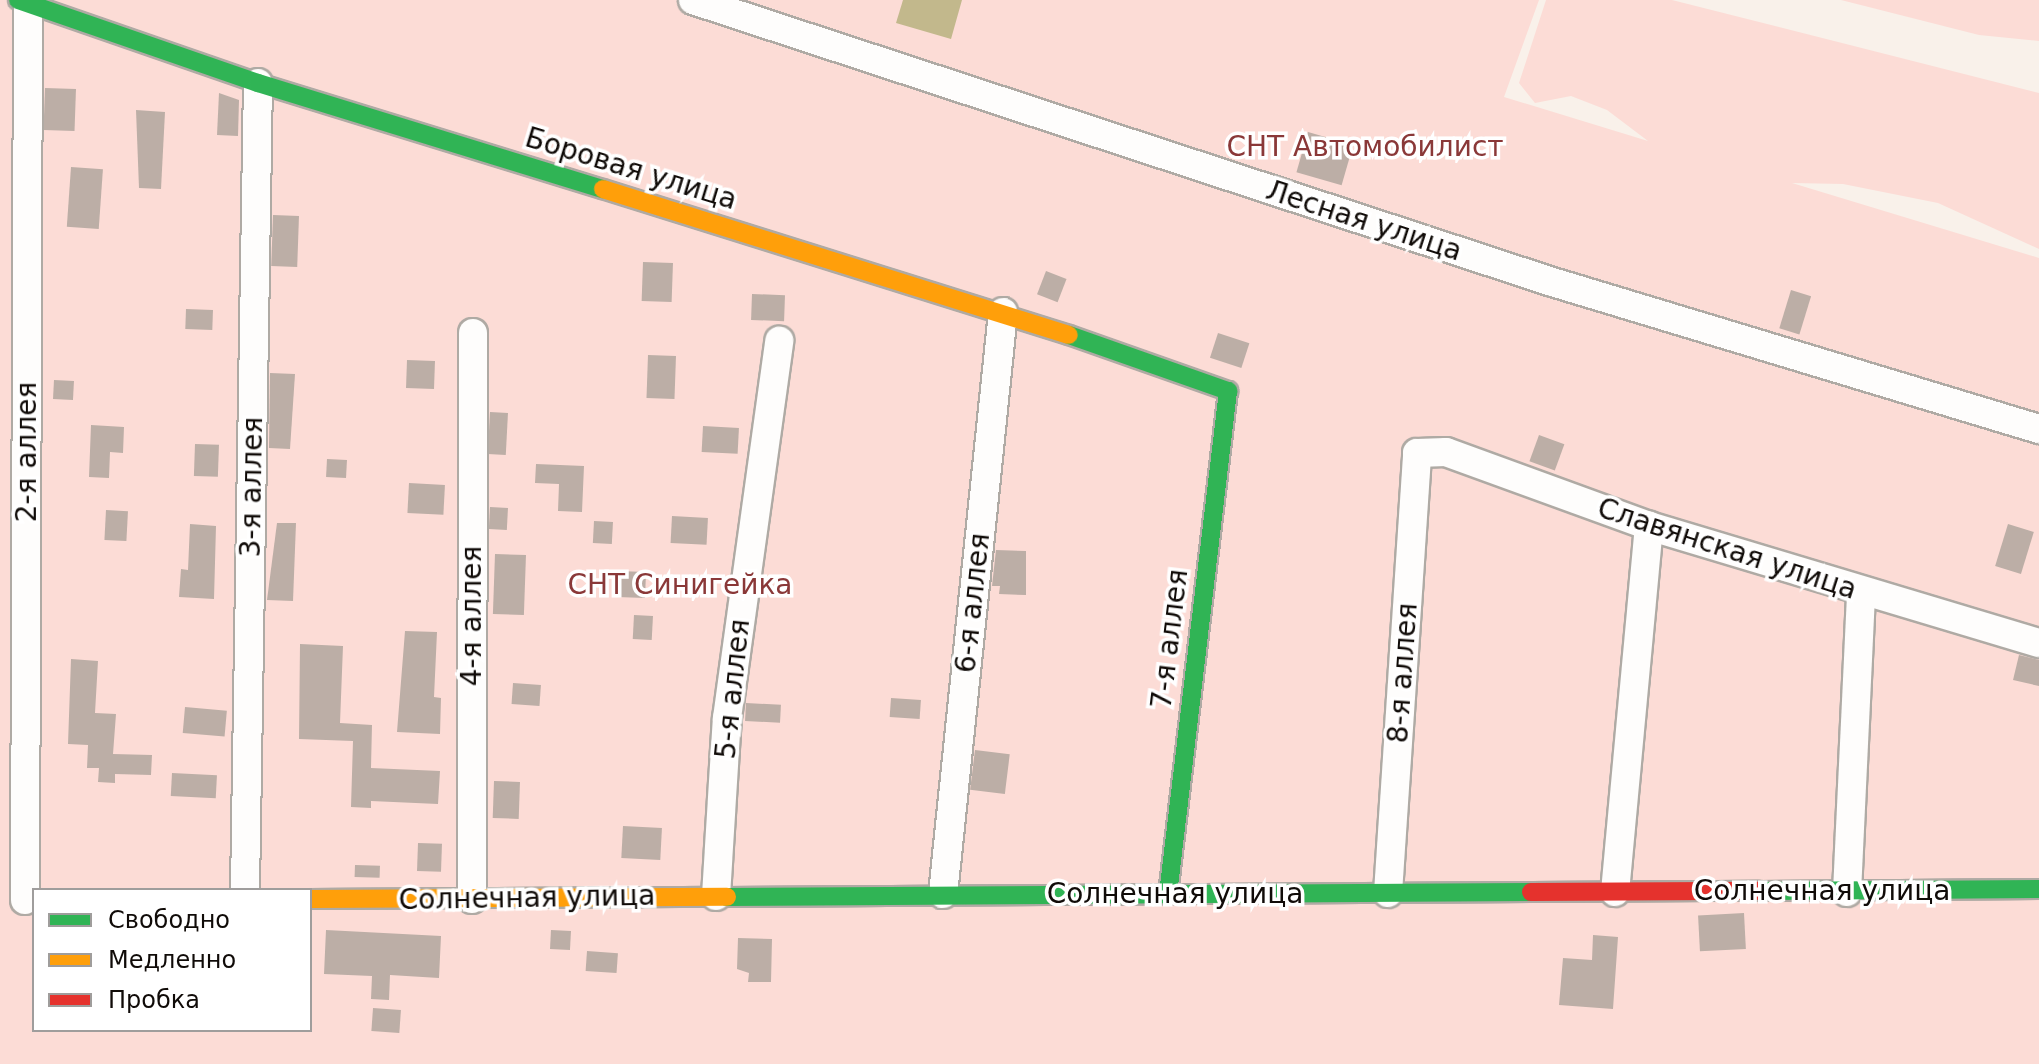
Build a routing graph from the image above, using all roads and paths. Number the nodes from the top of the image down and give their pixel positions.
1 (693, 0) edge
2 (23, 2) edge
3 (258, 83) junction
4 (1003, 312) junction
5 (473, 333) dead end
6 (779, 341) dead end
7 (1228, 391) joint
8 (2039, 429) edge
9 (1417, 453) joint
10 (1649, 526) junction
11 (1861, 593) junction
12 (2039, 643) edge
13 (245, 888) edge
14 (2039, 889) edge
15 (1615, 892) junction
16 (1847, 892) junction
17 (1388, 893) junction
18 (943, 894) junction
19 (1168, 894) junction
20 (716, 896) junction
21 (312, 899) edge
22 (472, 899) junction
23 (20, 900) edge

1 - 8 street, Лесная улица
2 - 3 street, Боровая улица
2 - 23 street, 2-я аллея
3 - 4 street, Боровая улица
3 - 13 street, 3-я аллея
4 - 7 street, Боровая улица
4 - 18 street, 6-я аллея
5 - 22 street, 4-я аллея
6 - 20 street, 5-я аллея
7 - 19 street, 7-я аллея
9 - 10 street, Славянская улица
9 - 17 street, 8-я аллея
10 - 11 street, Славянская улица
10 - 15 street
11 - 12 street, Славянская улица
11 - 16 street
14 - 16 street, Солнечная улица
15 - 16 street, Солнечная улица
15 - 17 street, Солнечная улица
17 - 19 street, Солнечная улица
18 - 19 street, Солнечная улица
18 - 20 street, Солнечная улица
20 - 22 street, Солнечная улица
21 - 22 street, Солнечная улица

